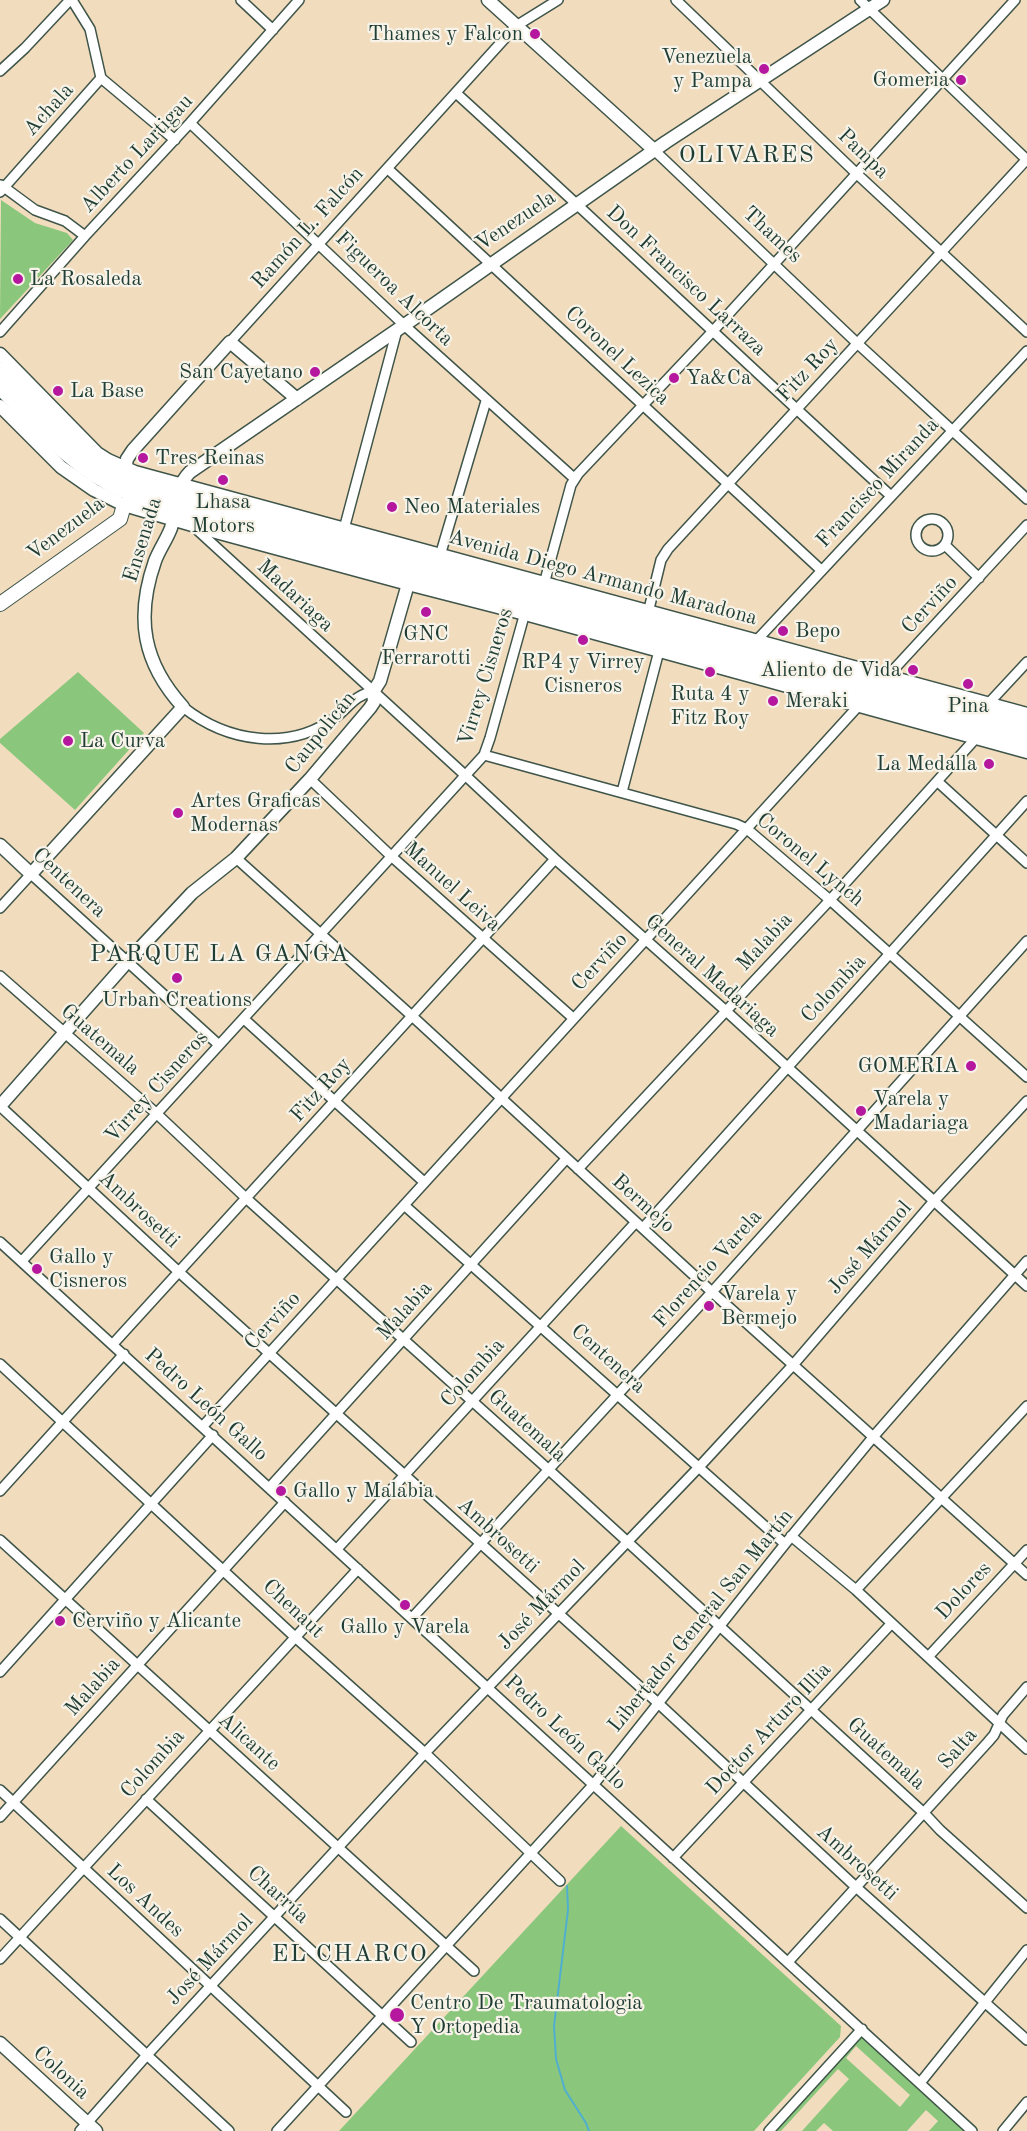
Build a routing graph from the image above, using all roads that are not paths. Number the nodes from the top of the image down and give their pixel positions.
1 (71, 0) edge
2 (241, 0) edge
3 (299, 0) edge
4 (488, 0) edge
5 (558, 0) edge
6 (676, 0) edge
7 (883, 0) edge
8 (1015, 0) edge
9 (865, 4) edge
10 (516, 26) junction
11 (273, 30) junction
12 (0, 71) edge
13 (101, 78) junction
14 (761, 80) junction
15 (942, 80) junction
16 (456, 93) junction
17 (190, 123) junction
18 (175, 140) junction
19 (654, 150) junction
20 (1027, 160) edge
21 (388, 169) junction
22 (857, 174) junction
23 (1, 188) edge
24 (578, 204) junction
25 (85, 236) junction
26 (319, 243) junction
27 (941, 253) junction
28 (492, 264) junction
29 (775, 264) junction
30 (400, 328) junction
31 (713, 331) junction
32 (0, 332) edge
33 (1027, 332) edge
34 (230, 342) junction
35 (858, 344) junction
36 (1027, 351) edge
37 (0, 354) edge
38 (0, 370) edge
39 (0, 387) edge
40 (297, 399) junction
41 (486, 401) junction
42 (644, 405) junction
43 (0, 406) edge
44 (796, 410) junction
45 (953, 431) junction
46 (574, 479) junction
47 (728, 483) junction
48 (124, 486) junction
49 (891, 496) junction
50 (1027, 500) edge
51 (177, 502) junction
52 (192, 525) junction
53 (1027, 525) edge
54 (344, 529) junction
55 (945, 545) dead end
56 (438, 560) junction
57 (821, 570) junction
58 (979, 578) junction
59 (413, 580) junction
60 (533, 599) junction
61 (0, 604) edge
62 (647, 617) junction
63 (588, 621) junction
64 (756, 641) junction
65 (627, 642) junction
66 (661, 646) junction
67 (1027, 662) edge
68 (759, 677) joint
69 (883, 681) junction
70 (373, 692) junction
71 (863, 701) junction
72 (988, 704) junction
73 (183, 707) junction
74 (903, 707) junction
75 (1027, 714) edge
76 (336, 717) junction
77 (930, 725) junction
78 (1027, 727) edge
79 (352, 731) junction
80 (975, 732) junction
81 (1027, 741) edge
82 (1027, 752) edge
83 (484, 755) junction
84 (466, 776) junction
85 (310, 779) junction
86 (938, 782) junction
87 (622, 792) junction
88 (1027, 801) edge
89 (747, 829) junction
90 (996, 835) junction
91 (0, 845) edge
92 (391, 856) junction
93 (236, 858) junction
94 (555, 859) junction
95 (1027, 863) edge
96 (31, 874) junction
97 (830, 900) junction
98 (0, 908) edge
99 (319, 935) junction
100 (483, 939) junction
101 (645, 939) junction
102 (1027, 941) edge
103 (891, 955) junction
104 (127, 962) junction
105 (0, 976) edge
106 (726, 1011) junction
107 (412, 1017) junction
108 (960, 1017) junction
109 (573, 1018) junction
110 (244, 1019) junction
111 (66, 1033) junction
112 (219, 1045) junction
113 (786, 1068) junction
114 (1027, 1077) edge
115 (500, 1099) junction
116 (335, 1101) junction
117 (1027, 1101) edge
118 (0, 1106) edge
119 (157, 1114) junction
120 (856, 1131) junction
121 (566, 1159) junction
122 (578, 1169) junction
123 (424, 1182) junction
124 (89, 1188) junction
125 (247, 1198) junction
126 (934, 1201) junction
127 (404, 1205) junction
128 (639, 1225) junction
129 (4, 1245) edge
130 (0, 1257) edge
131 (1027, 1261) edge
132 (22, 1262) junction
133 (471, 1266) junction
134 (180, 1272) junction
135 (1015, 1275) junction
136 (336, 1279) junction
137 (1027, 1286) edge
138 (712, 1292) junction
139 (541, 1325) junction
140 (403, 1340) junction
141 (113, 1344) junction
142 (268, 1352) junction
143 (124, 1354) junction
144 (0, 1364) edge
145 (793, 1365) junction
146 (618, 1395) junction
147 (472, 1401) junction
148 (1027, 1406) edge
149 (336, 1414) junction
150 (63, 1422) junction
151 (203, 1426) junction
152 (213, 1435) junction
153 (874, 1436) junction
154 (699, 1466) junction
155 (549, 1470) junction
156 (404, 1476) junction
157 (270, 1487) junction
158 (0, 1491) edge
159 (942, 1498) junction
160 (285, 1502) junction
161 (152, 1505) junction
162 (0, 1540) edge
163 (788, 1540) junction
164 (627, 1542) junction
165 (480, 1545) junction
166 (337, 1549) junction
167 (1027, 1550) edge
168 (1015, 1563) junction
169 (358, 1569) junction
170 (225, 1570) junction
171 (1027, 1575) edge
172 (856, 1590) junction
173 (66, 1599) junction
174 (559, 1614) junction
175 (412, 1618) junction
176 (891, 1624) junction
177 (719, 1625) junction
178 (295, 1636) junction
179 (928, 1657) junction
180 (138, 1663) junction
181 (2, 1668) edge
182 (488, 1687) junction
183 (1027, 1687) edge
184 (658, 1703) junction
185 (811, 1710) junction
186 (999, 1725) junction
187 (209, 1730) junction
188 (1027, 1749) edge
189 (425, 1753) junction
190 (743, 1783) junction
191 (594, 1784) junction
192 (0, 1790) edge
193 (146, 1799) junction
194 (14, 1802) junction
195 (925, 1814) junction
196 (0, 1817) edge
197 (340, 1848) junction
198 (530, 1852) junction
199 (673, 1858) junction
200 (83, 1868) junction
201 (560, 1881) dead end
202 (857, 1888) junction
203 (1027, 1908) edge
204 (276, 1917) junction
205 (0, 1919) edge
206 (20, 1937) junction
207 (446, 1946) junction
208 (1027, 1950) edge
209 (0, 1959) edge
210 (789, 1962) junction
211 (474, 1971) dead end
212 (210, 1986) junction
213 (983, 2001) junction
214 (382, 2016) junction
215 (862, 2029) junction
216 (1027, 2040) edge
217 (411, 2042) dead end
218 (0, 2043) edge
219 (147, 2055) junction
220 (920, 2083) junction
221 (316, 2086) junction
222 (1027, 2102) edge
223 (346, 2112) dead end
224 (88, 2128) edge
225 (229, 2131) edge
226 (277, 2131) edge
227 (769, 2131) edge
228 (972, 2131) edge
229 (1003, 2131) edge

1 - 12 street
1 - 13 street
2 - 11 street
3 - 11 street, Alberto Lartigau
4 - 10 street, Thames
5 - 10 street, Ramón L. Falcón
6 - 14 street, Pampa
7 - 9 street, Venezuela
8 - 15 street, Virrey Cisneros
9 - 14 street, Venezuela
9 - 15 street
10 - 16 street, Ramón L. Falcón
10 - 19 street, Thames
11 - 17 street, Alberto Lartigau
13 - 18 street
13 - 23 street, Achala
14 - 19 street, Venezuela
14 - 22 street, Pampa
15 - 20 street
15 - 22 street, Virrey Cisneros
16 - 21 street, Ramón L. Falcón
16 - 24 street, Don Francisco Larraza
17 - 18 street, Alberto Lartigau
17 - 26 street, Figueroa Alcorta
18 - 25 street, Alberto Lartigau
19 - 24 street, Venezuela
19 - 29 street, Thames
20 - 27 street, Fitz Roy
21 - 26 street, Ramón L. Falcón
21 - 28 street, Coronel Lezica
22 - 27 street, Pampa
22 - 29 street, Virrey Cisneros
23 - 25 street
24 - 28 street, Venezuela
24 - 31 street, Don Francisco Larraza
25 - 32 street, Alberto Lartigau
26 - 30 street, Figueroa Alcorta
26 - 34 street, Ramón L. Falcón
27 - 33 street, Pampa
27 - 35 street, Fitz Roy
28 - 30 street, Venezuela
28 - 42 street, Coronel Lezica
29 - 31 street, Virrey Cisneros
29 - 35 street, Thames
30 - 40 street, Venezuela
30 - 41 street, Figueroa Alcorta
30 - 54 street
31 - 42 street, Virrey Cisneros
31 - 44 street, Don Francisco Larraza
34 - 40 street
34 - 48 street, Ramón L. Falcón
35 - 44 street, Fitz Roy
35 - 45 street, Thames
36 - 45 street, Francisco Miranda
37 - 48 street, Avenida Diego Armando Maradona
38 - 48 main road, Avenida Diego Armando Maradona
39 - 48 main road, Avenida Diego Armando Maradona
40 - 51 street, Venezuela
41 - 46 street, Figueroa Alcorta
41 - 56 street
42 - 46 street, Virrey Cisneros
42 - 47 street, Coronel Lezica
43 - 48 street, Avenida Diego Armando Maradona
44 - 47 street, Fitz Roy
44 - 49 street, Don Francisco Larraza
45 - 49 street, Francisco Miranda
45 - 50 street, Thames
46 - 60 street, Virrey Cisneros
47 - 57 street, Coronel Lezica
47 - 62 street, Fitz Roy
48 - 51 main road, Avenida Diego Armando Maradona
48 - 51 street, Avenida Diego Armando Maradona
48 - 61 main road, Venezuela
49 - 57 street, Francisco Miranda
51 - 52 street, Avenida Diego Armando Maradona
51 - 54 street, Avenida Diego Armando Maradona
51 - 56 main road, Avenida Diego Armando Maradona
51 - 59 main road, Avenida Diego Armando Maradona
51 - 73 street, Ensenada
52 - 59 street, Avenida Diego Armando Maradona
52 - 70 street, Madariaga
53 - 58 street, Cerviño
54 - 56 street, Avenida Diego Armando Maradona
55 - 58 street
56 - 59 street
56 - 60 main road, Avenida Diego Armando Maradona
57 - 64 street, Francisco Miranda
58 - 69 street, Cerviño
59 - 60 main road, Avenida Diego Armando Maradona
59 - 70 street, Caupolicán
60 - 62 main road, Avenida Diego Armando Maradona
60 - 63 main road, Avenida Diego Armando Maradona
60 - 65 street, Avenida Diego Armando Maradona
60 - 83 street, Virrey Cisneros
62 - 64 street, Avenida Diego Armando Maradona
62 - 69 main road, Avenida Diego Armando Maradona
63 - 65 main road
63 - 66 main road, Avenida Diego Armando Maradona
64 - 69 street, Avenida Diego Armando Maradona
65 - 66 main road
66 - 68 street, Avenida Diego Armando Maradona
66 - 71 main road, Avenida Diego Armando Maradona
66 - 87 street
67 - 72 street
68 - 71 main road
69 - 71 street, Cerviño
69 - 72 street, Avenida Diego Armando Maradona
69 - 78 main road, Avenida Diego Armando Maradona
70 - 76 street, Ensenada
70 - 79 street, Caupolicán
70 - 84 street, General Madariaga
71 - 74 main road, Avenida Diego Armando Maradona
71 - 77 street, Avenida Diego Armando Maradona
71 - 89 street, Cerviño
72 - 75 street, Avenida Diego Armando Maradona
73 - 76 street, Ensenada
73 - 96 street
74 - 77 main road
74 - 80 main road, Avenida Diego Armando Maradona
76 - 79 street
77 - 80 main road
79 - 85 street, Caupolicán
80 - 81 main road, Avenida Diego Armando Maradona
80 - 82 street, Avenida Diego Armando Maradona
80 - 86 street, Malabia
83 - 84 street, Virrey Cisneros
83 - 87 street, Coronel Lynch
84 - 92 street, Virrey Cisneros
84 - 94 street, General Madariaga
85 - 92 street, Manuel Leiva
85 - 93 street, Caupolicán
86 - 90 street
86 - 97 street, Malabia
87 - 89 street, Coronel Lynch
88 - 90 street, Colombia
89 - 97 street, Coronel Lynch
89 - 101 street, Cerviño
90 - 95 street
90 - 103 street, Colombia
91 - 96 street, Centenera
92 - 99 street, Virrey Cisneros
92 - 100 street, Manuel Leiva
93 - 99 street, Bermejo
93 - 104 street, Caupolicán
94 - 100 street, Fitz Roy
94 - 101 street, General Madariaga
96 - 98 street
96 - 104 street, Centenera
97 - 103 street, Coronel Lynch
97 - 106 street, Malabia
99 - 107 street, Bermejo
99 - 110 street, Virrey Cisneros
100 - 107 street, Fitz Roy
100 - 109 street, Manuel Leiva
101 - 106 street, General Madariaga
101 - 109 street, Cerviño
102 - 108 street, Florencio Varela
103 - 108 street, Coronel Lynch
103 - 113 street, Colombia
104 - 111 street, Caupolicán
104 - 112 street, Centenera
105 - 111 street, Guatemala
106 - 113 street, General Madariaga
106 - 122 street, Malabia
107 - 115 street, Bermejo
107 - 116 street, Fitz Roy
108 - 114 street, Coronel Lynch
108 - 120 street, Florencio Varela
109 - 115 street, Cerviño
110 - 112 street, Virrey Cisneros
110 - 116 street
111 - 118 street, Caupolicán
111 - 119 street, Guatemala
112 - 119 street, Virrey Cisneros
113 - 120 street, General Madariaga
113 - 128 street, Colombia
115 - 121 street, Bermejo
115 - 123 street, Cerviño
116 - 123 street
116 - 125 street, Fitz Roy
117 - 126 street, José Mármol
118 - 124 street, Ambrosetti
119 - 124 street, Virrey Cisneros
119 - 125 street, Guatemala
120 - 126 street, General Madariaga
120 - 138 street, Florencio Varela
121 - 122 street, Bermejo
121 - 133 street, Malabia
122 - 128 street, Bermejo
123 - 127 street, Cerviño
124 - 132 street, Virrey Cisneros
124 - 134 street, Ambrosetti
125 - 134 street, Fitz Roy
125 - 136 street, Guatemala
126 - 135 street, General Madariaga
126 - 145 street, José Mármol
127 - 133 street, Centenera
127 - 136 street, Cerviño
128 - 138 street, Bermejo
128 - 139 street, Colombia
129 - 130 street
129 - 132 street, Pedro León Gallo
131 - 135 street, Libertador General San Martín
132 - 141 street, Pedro León Gallo
133 - 139 street, Centenera
133 - 140 street, Malabia
134 - 141 street, Fitz Roy
134 - 142 street, Ambrosetti
135 - 137 street, General Madariaga
135 - 153 street, Libertador General San Martín
136 - 140 street, Guatemala
136 - 142 street, Cerviño
138 - 145 street, Bermejo
138 - 146 street, Florencio Varela
139 - 146 street, Centenera
139 - 147 street, Colombia
140 - 147 street, Guatemala
140 - 149 street, Malabia
141 - 143 street, Pedro León Gallo
142 - 149 street, Ambrosetti
142 - 151 street, Cerviño
143 - 150 street
143 - 151 street, Pedro León Gallo
144 - 150 street, Chenaut
145 - 153 street, Bermejo
145 - 154 street, José Mármol
146 - 154 street, Centenera
146 - 155 street, Florencio Varela
147 - 155 street, Guatemala
147 - 156 street, Colombia
148 - 159 street
149 - 156 street, Ambrosetti
149 - 157 street, Malabia
150 - 158 street
150 - 161 street, Chenaut
151 - 152 street, Pedro León Gallo
152 - 157 street, Pedro León Gallo
152 - 161 street
153 - 159 street, Bermejo
153 - 163 street, Libertador General San Martín
154 - 163 street, Centenera
154 - 164 street, José Mármol
155 - 164 street, Guatemala
155 - 165 street, Florencio Varela
156 - 165 street, Ambrosetti
156 - 166 street, Colombia
157 - 160 street, Pedro León Gallo
159 - 168 street, Bermejo
159 - 172 street
160 - 166 street, Pedro León Gallo
160 - 170 street, Malabia
161 - 170 street, Chenaut
161 - 173 street
162 - 173 street, Alicante
163 - 172 street, Centenera
163 - 177 street, Libertador General San Martín
164 - 174 street, José Mármol
164 - 177 street, Guatemala
165 - 174 street, Ambrosetti
165 - 175 street, Florencio Varela
166 - 169 street, Pedro León Gallo
167 - 168 street, Dolores
168 - 171 street, Bermejo
168 - 179 street, Dolores
169 - 175 street, Pedro León Gallo
169 - 178 street, Colombia
170 - 178 street, Chenaut
170 - 180 street, Malabia
172 - 176 street, Centenera
173 - 180 street, Alicante
173 - 181 street
174 - 182 street, José Mármol
174 - 184 street, Ambrosetti
175 - 182 street, Pedro León Gallo
176 - 179 street, Centenera
176 - 185 street, Doctor Arturo Illia
177 - 184 street, Libertador General San Martín
177 - 185 street, Guatemala
178 - 187 street, Colombia
178 - 189 street, Chenaut
179 - 186 street, Centenera
180 - 187 street, Alicante
180 - 194 street, Malabia
182 - 189 street, José Mármol
182 - 191 street, Pedro León Gallo
183 - 186 street, Salta
184 - 190 street, Ambrosetti
184 - 191 street, Libertador General San Martín
185 - 190 street, Doctor Arturo Illia
185 - 195 street, Guatemala
186 - 188 street, Centenera
186 - 195 street, Salta
187 - 193 street, Colombia
187 - 197 street, Alicante
189 - 197 street, José Mármol
189 - 198 street, Chenaut
190 - 199 street, Doctor Arturo Illia
190 - 202 street, Ambrosetti
191 - 198 street, Libertador General San Martín
191 - 199 street, Pedro León Gallo
192 - 194 street, Los Andes
193 - 200 street, Colombia
193 - 204 street, Charrúa
194 - 196 street, Malabia
194 - 200 street, Los Andes
195 - 202 street, Salta
195 - 203 street, Guatemala
197 - 204 street, José Mármol
197 - 207 street, Alicante
198 - 201 street, Chenaut
198 - 207 street, Libertador General San Martín
199 - 210 street, Pedro León Gallo
200 - 206 street, Colombia
200 - 212 street, Los Andes
202 - 210 street, Salta
202 - 213 street, Ambrosetti
204 - 212 street, José Mármol
204 - 214 street, Charrúa
205 - 206 street
206 - 209 street, Colombia
206 - 219 street
207 - 211 street, Alicante
207 - 214 street, Libertador General San Martín
208 - 213 street
210 - 215 street, Pedro León Gallo
212 - 219 street, José Mármol
212 - 221 street, Los Andes
213 - 216 street, Ambrosetti
213 - 220 street
214 - 217 street, Charrúa
214 - 221 street, Libertador General San Martín
215 - 220 street, Pedro León Gallo
215 - 227 street
218 - 224 street, Colonia
219 - 224 street, José Mármol
219 - 225 street
220 - 228 street, Pedro León Gallo
221 - 223 street, Los Andes
221 - 226 street, Libertador General San Martín
222 - 229 street

